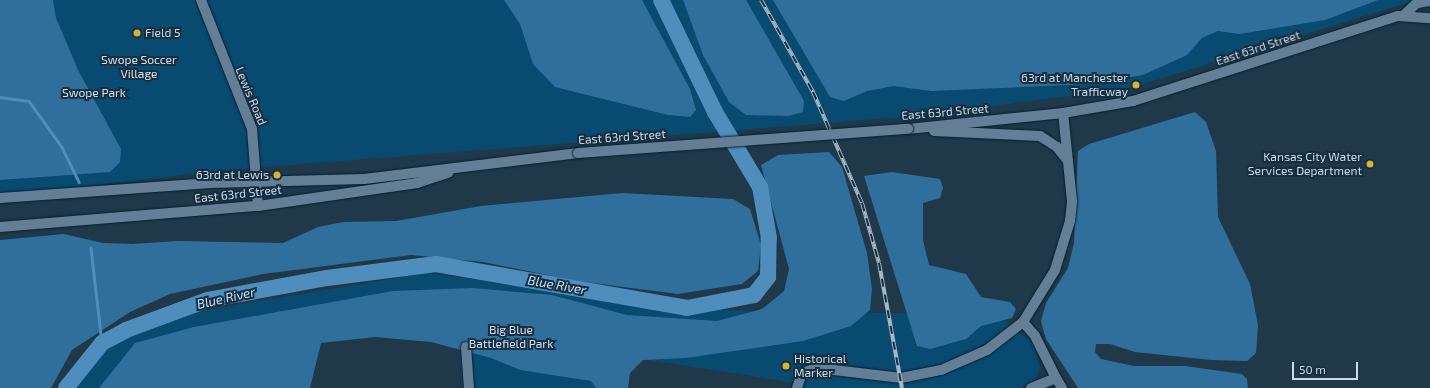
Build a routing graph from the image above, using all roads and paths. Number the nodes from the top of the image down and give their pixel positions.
1 (201, 0) edge
2 (1430, 1) edge
3 (1404, 15) junction
4 (1430, 18) edge
5 (1063, 113) junction
6 (908, 129) junction
7 (1068, 161) junction
8 (475, 165) junction
9 (257, 182) junction
10 (0, 198) edge
11 (258, 206) junction
12 (0, 226) edge
13 (1023, 322) junction
14 (466, 347) dead end
15 (1056, 378) junction
16 (469, 388) edge
17 (797, 388) edge
18 (1031, 388) edge
19 (1062, 388) edge

1 - 9 main road, Lewis Road
2 - 3 main road, East 63rd Street
3 - 4 main road, East 63rd Street
3 - 5 main road, East 63rd Street
5 - 6 main road, East 63rd Street
5 - 7 main road
6 - 7 main road
6 - 8 main road, East 63rd Street, bridge
7 - 13 main road
8 - 9 main road, East 63rd Street
8 - 11 main road, East 63rd Street
9 - 10 main road, East 63rd Street
9 - 11 main road, Lewis Road
11 - 12 main road, East 63rd Street
13 - 15 main road
13 - 17 main road
14 - 16 main road
15 - 18 main road
15 - 19 main road

